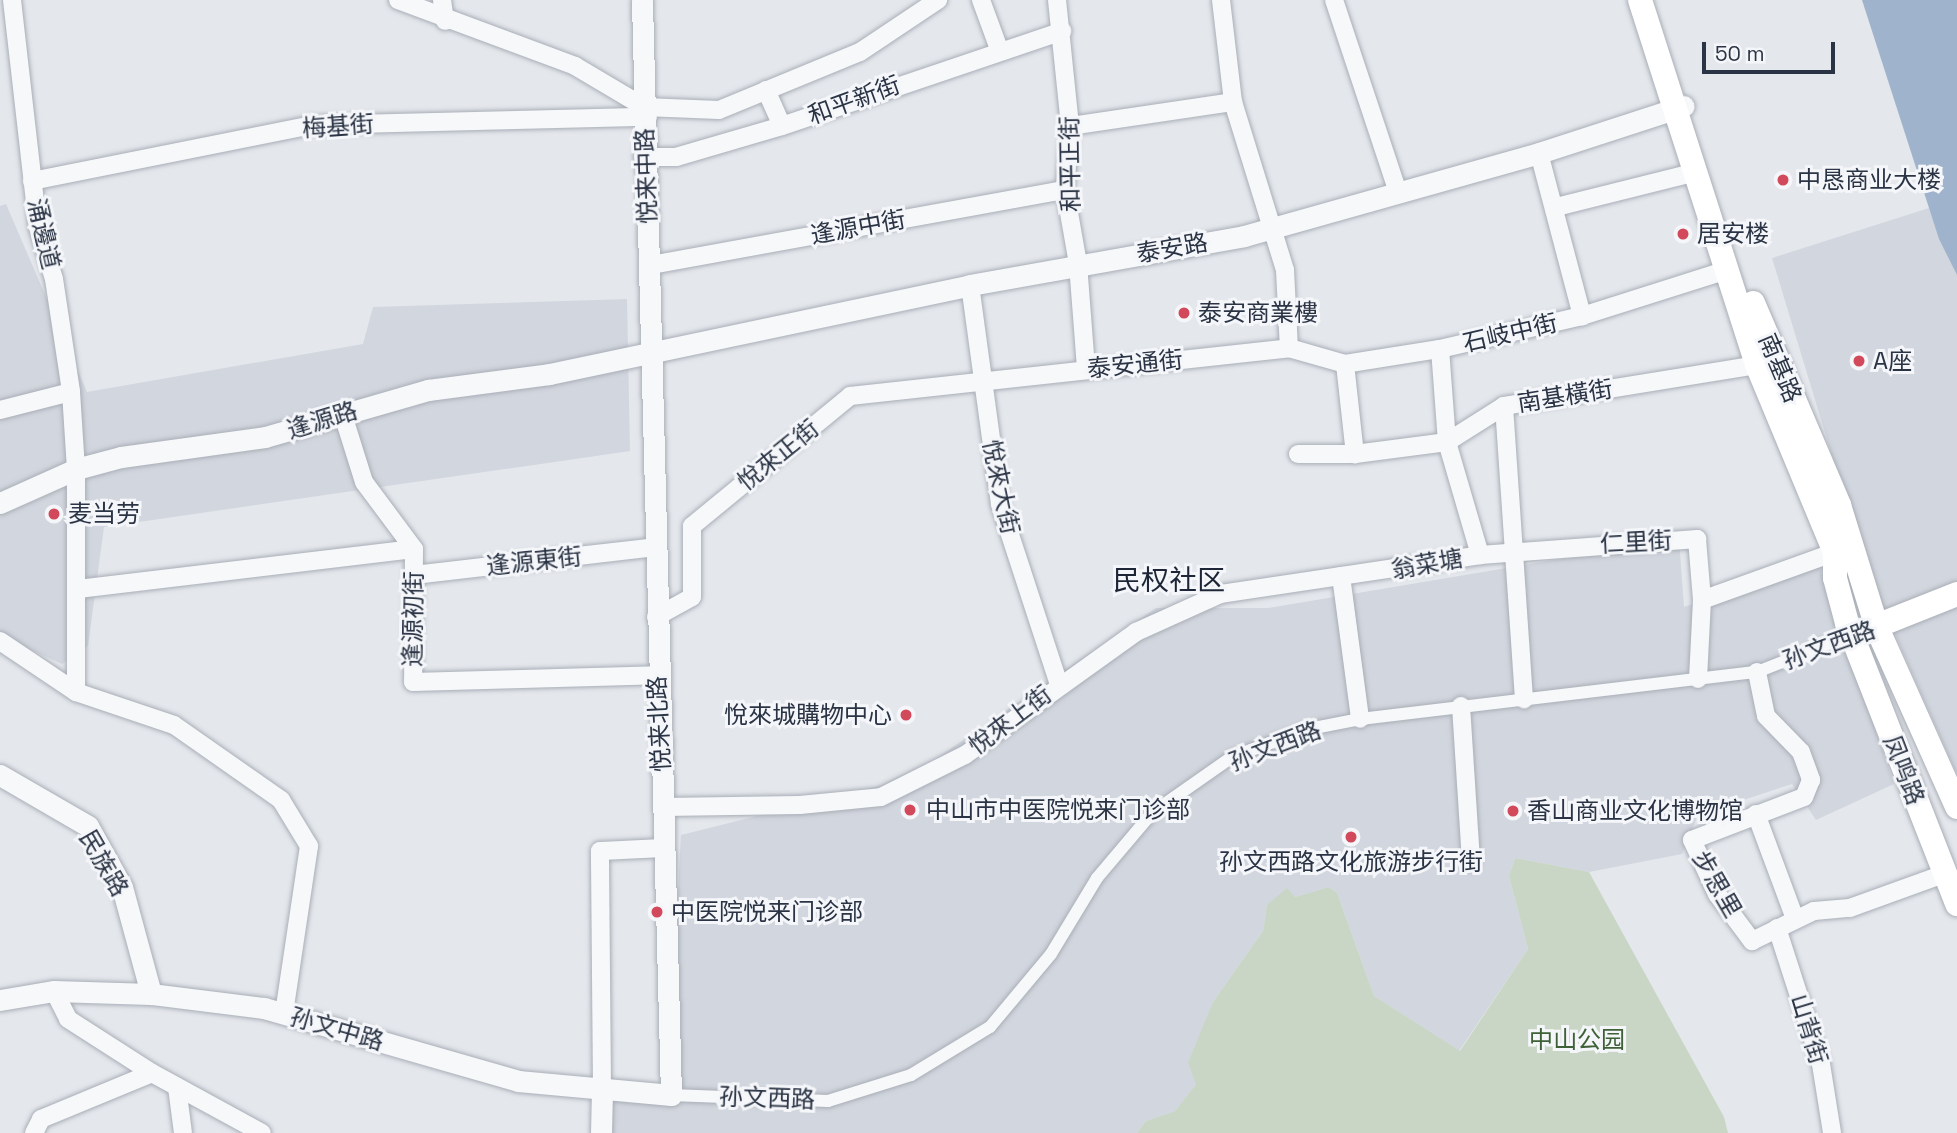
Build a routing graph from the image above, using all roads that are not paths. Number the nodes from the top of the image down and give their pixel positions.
1 (12, 0) edge
2 (398, 0) edge
3 (442, 0) edge
4 (642, 0) edge
5 (938, 0) edge
6 (981, 0) edge
7 (1056, 0) edge
8 (1221, 0) edge
9 (1334, 0) edge
10 (1640, 0) edge
11 (1651, 0) edge
12 (445, 21) junction
13 (1062, 31) junction
14 (999, 49) junction
15 (766, 90) junction
16 (1233, 102) junction
17 (1680, 108) junction
18 (645, 113) junction
19 (782, 126) junction
20 (1070, 126) junction
21 (1539, 153) junction
22 (643, 157) junction
23 (1696, 172) junction
24 (32, 181) junction
25 (1065, 190) junction
26 (1398, 191) junction
27 (1556, 207) junction
28 (1271, 226) junction
29 (1078, 264) junction
30 (651, 265) junction
31 (1727, 270) junction
32 (970, 285) junction
33 (1582, 316) junction
34 (1289, 348) junction
35 (1440, 349) junction
36 (650, 352) junction
37 (1345, 364) junction
38 (1757, 365) junction
39 (1086, 369) junction
40 (982, 383) junction
41 (71, 392) junction
42 (1504, 406) junction
43 (0, 410) edge
44 (344, 415) junction
45 (1447, 442) junction
46 (1298, 454) dead end
47 (1355, 454) junction
48 (76, 469) junction
49 (0, 503) edge
50 (655, 547) junction
51 (414, 549) junction
52 (1514, 552) junction
53 (1835, 552) junction
54 (1480, 555) junction
55 (414, 575) junction
56 (1341, 576) junction
57 (78, 589) junction
58 (1957, 594) edge
59 (1702, 600) junction
60 (656, 617) junction
61 (1877, 628) junction
62 (1851, 635) junction
63 (0, 642) edge
64 (1757, 672) junction
65 (657, 675) junction
66 (1698, 679) junction
67 (1059, 684) junction
68 (76, 692) junction
69 (1524, 699) junction
70 (1461, 706) junction
71 (1360, 719) junction
72 (0, 775) edge
73 (663, 807) junction
74 (1957, 807) edge
75 (1756, 814) junction
76 (664, 848) junction
77 (1471, 862) dead end
78 (1944, 873) junction
79 (1957, 904) edge
80 (1795, 919) junction
81 (1777, 928) junction
82 (54, 991) junction
83 (151, 994) junction
84 (0, 1000) edge
85 (284, 1014) junction
86 (152, 1073) junction
87 (177, 1087) junction
88 (602, 1089) junction
89 (671, 1095) junction
90 (34, 1133) edge
91 (183, 1133) edge
92 (262, 1133) edge
93 (601, 1133) edge
94 (1832, 1133) edge

1 - 24 street, 涌邊道
2 - 12 street
3 - 12 street
4 - 18 street, 悦来中路
5 - 15 street, 梅基街
6 - 14 street
7 - 13 street, 和平正街
8 - 16 street
9 - 26 street
10 - 17 main road
11 - 17 main road
12 - 18 street
13 - 14 street, 和平新街
13 - 20 street, 和平正街
14 - 19 street, 和平新街
15 - 18 street, 梅基街
15 - 19 street
16 - 20 street
16 - 28 street
17 - 21 street, 泰安路
17 - 23 main road, 南基路
17 - 61 main road, 南基路
18 - 22 street, 悦来中路
18 - 24 street, 梅基街
19 - 22 street, 和平新街
20 - 25 street, 和平正街
21 - 26 street, 泰安路
21 - 27 street
22 - 30 street, 悦来中路
23 - 27 street
23 - 31 main road, 南基路
24 - 41 street, 涌邊道
25 - 29 street, 和平正街
25 - 30 street, 逢源中街
26 - 28 street, 泰安路
27 - 33 street
28 - 29 street, 泰安路
28 - 34 street
29 - 32 street, 泰安路
29 - 39 street, 和平正街
30 - 36 street, 悦来中路
31 - 33 street, 石岐中街
31 - 38 main road, 南基路
32 - 36 street, 泰安路
32 - 40 street, 悅來大街
33 - 35 street, 石岐中街
34 - 37 street, 石岐中街
34 - 39 street, 泰安通街
35 - 37 street, 石岐中街
35 - 45 street
36 - 44 street, 逢源路
36 - 50 street, 悦来北路
37 - 47 street
38 - 42 street, 南基橫街
38 - 53 main road, 南基路
39 - 40 street, 泰安通街
40 - 60 street, 悅來正街
40 - 67 street, 悅來大街
41 - 43 street
41 - 48 street, 涌邊道
42 - 45 street, 南基橫街
42 - 52 street
44 - 48 street, 逢源路
44 - 51 street, 逢源初街
45 - 47 street, 南基橫街
45 - 54 street
46 - 47 street, 南基橫街
48 - 49 street, 逢源路
48 - 57 street, 涌邊道
50 - 55 street, 逢源東街
50 - 60 street, 悦来北路
51 - 55 street, 逢源初街
51 - 57 street
52 - 54 street, 翁菜塘
52 - 59 street, 仁里街
52 - 69 street
53 - 59 street
53 - 62 main road, 南基路
54 - 56 street, 翁菜塘
55 - 65 street, 逢源初街
56 - 67 street, 悅來上街
56 - 71 street
57 - 68 street, 涌邊道
58 - 61 main road, 孙文西路
59 - 66 street, 仁里街
60 - 65 street, 悦来北路
61 - 62 main road, 孙文西路
61 - 74 main road, 凤鸣路
62 - 64 street, 孙文西路
62 - 78 main road, 凤鸣路
63 - 68 street
64 - 66 street, 孙文西路
64 - 75 street, 步思里
65 - 73 street, 悦来北路
66 - 69 street, 孙文西路
67 - 73 street, 悅來上街
68 - 85 street
69 - 70 street, 孙文西路
70 - 71 street, 孙文西路
70 - 77 street
71 - 89 street, 孙文西路
72 - 83 street, 民族路
73 - 76 street, 悦来北路
75 - 80 street
75 - 81 street, 步思里
76 - 88 street
76 - 89 street, 悦来北路
78 - 79 main road, 凤鸣路
78 - 80 street, 步思里
80 - 81 street, 步思里
81 - 94 street, 山背街
82 - 83 street, 孙文中路
82 - 84 street, 孙文中路
82 - 86 street
83 - 85 street, 孙文中路
85 - 88 street, 孙文中路
86 - 87 street
86 - 90 street
87 - 91 street
87 - 92 street
88 - 89 street, 孙文中路
88 - 93 street

